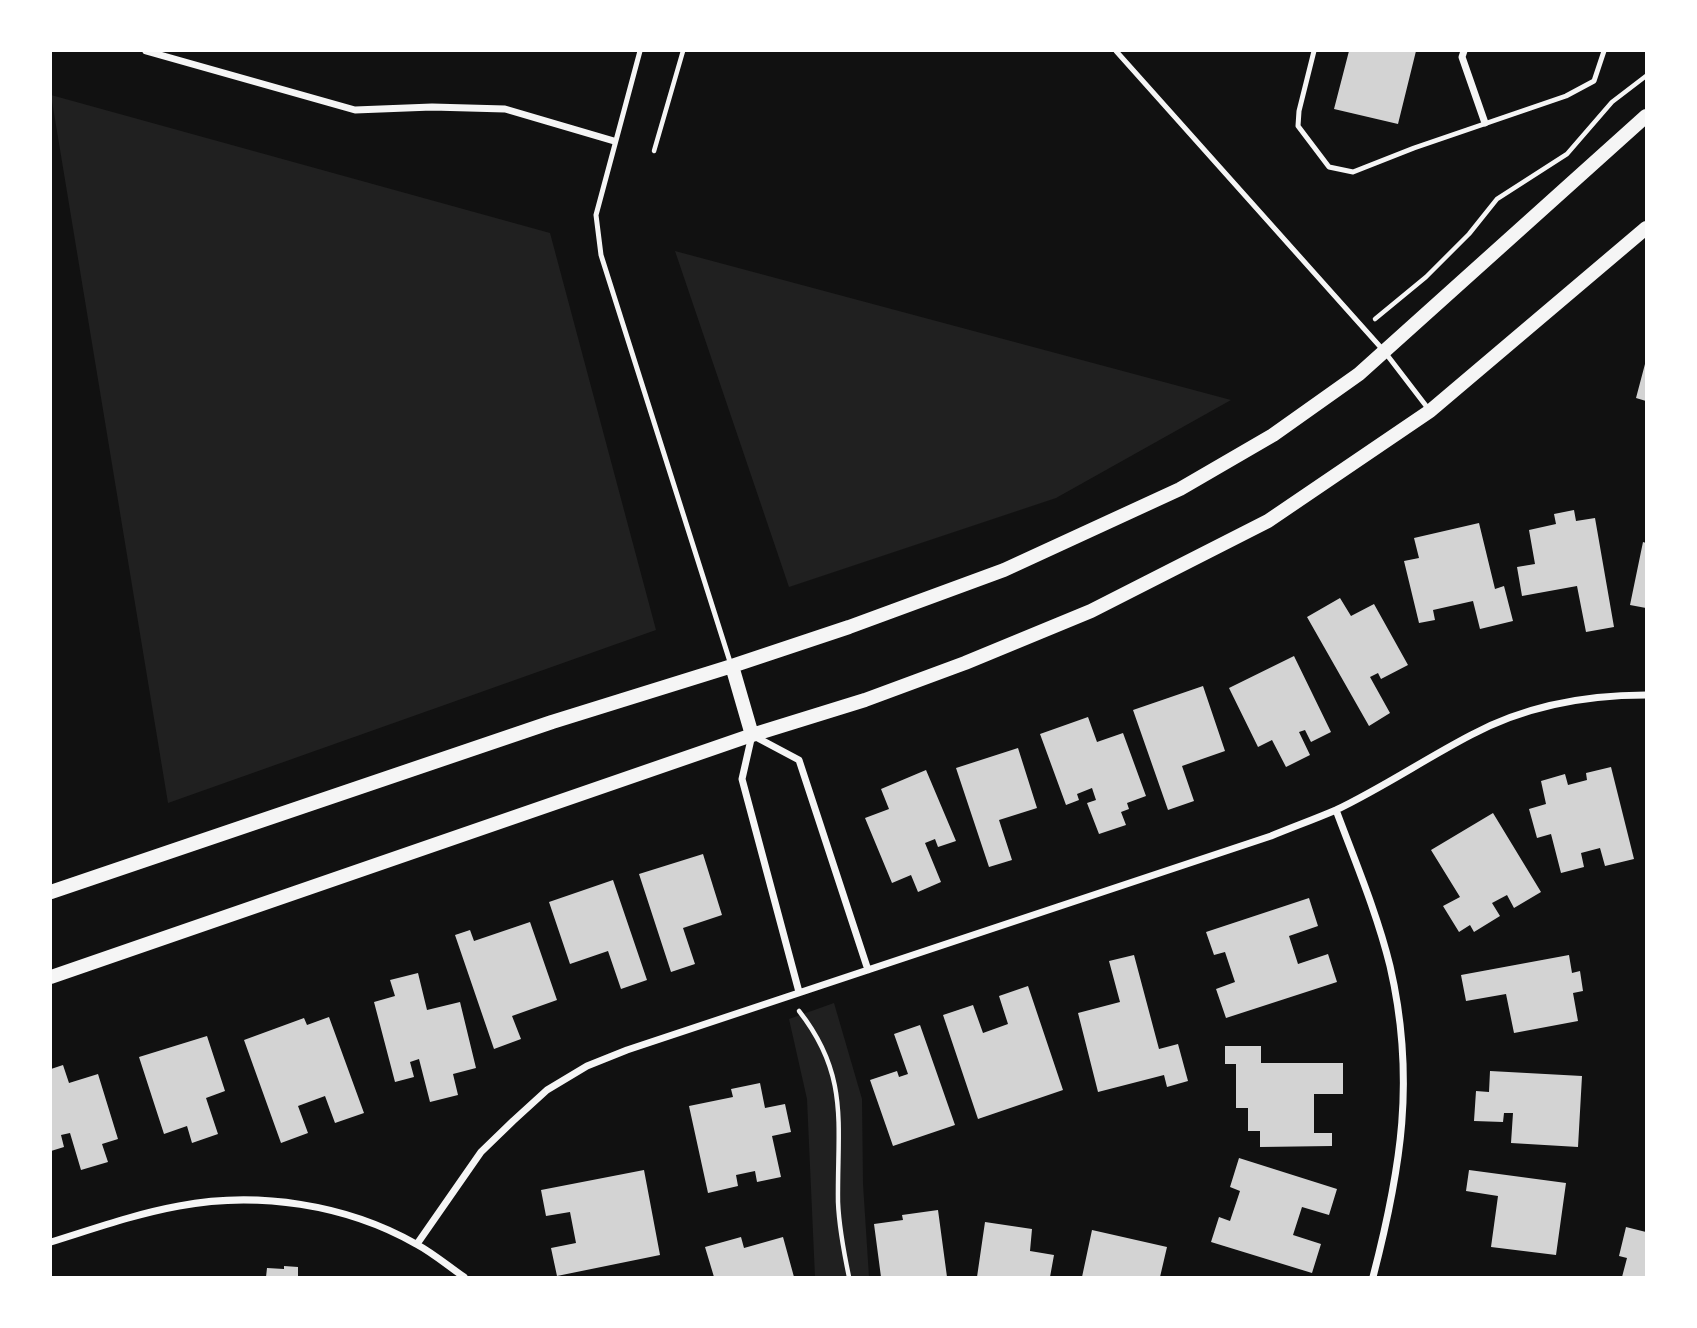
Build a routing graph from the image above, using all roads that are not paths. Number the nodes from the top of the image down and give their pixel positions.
1 (146, 51) edge
2 (640, 51) edge
3 (1116, 51) edge
4 (1314, 51) edge
5 (1464, 51) edge
6 (1604, 51) edge
7 (1646, 116) edge
8 (1485, 123) junction
9 (614, 141) junction
10 (1646, 228) edge
11 (1384, 351) junction
12 (1430, 411) junction
13 (732, 666) junction
14 (1646, 695) edge
15 (752, 735) junction
16 (1336, 810) junction
17 (51, 892) edge
18 (869, 970) junction
19 (51, 977) edge
20 (799, 992) junction
21 (51, 1242) edge
22 (417, 1244) junction
23 (464, 1277) edge
24 (1373, 1277) edge

1 - 9 street
2 - 9 lane
3 - 11 lane
4 - 8 lane
5 - 8 street
6 - 8 lane
7 - 11 main road
9 - 13 lane
10 - 12 main road
11 - 12 lane
11 - 13 main road
12 - 15 main road
13 - 15 main road
13 - 17 main road
14 - 16 street
15 - 18 street
15 - 19 main road
15 - 20 street
16 - 18 street
16 - 24 street
18 - 20 street
20 - 22 street
21 - 22 street
22 - 23 street

